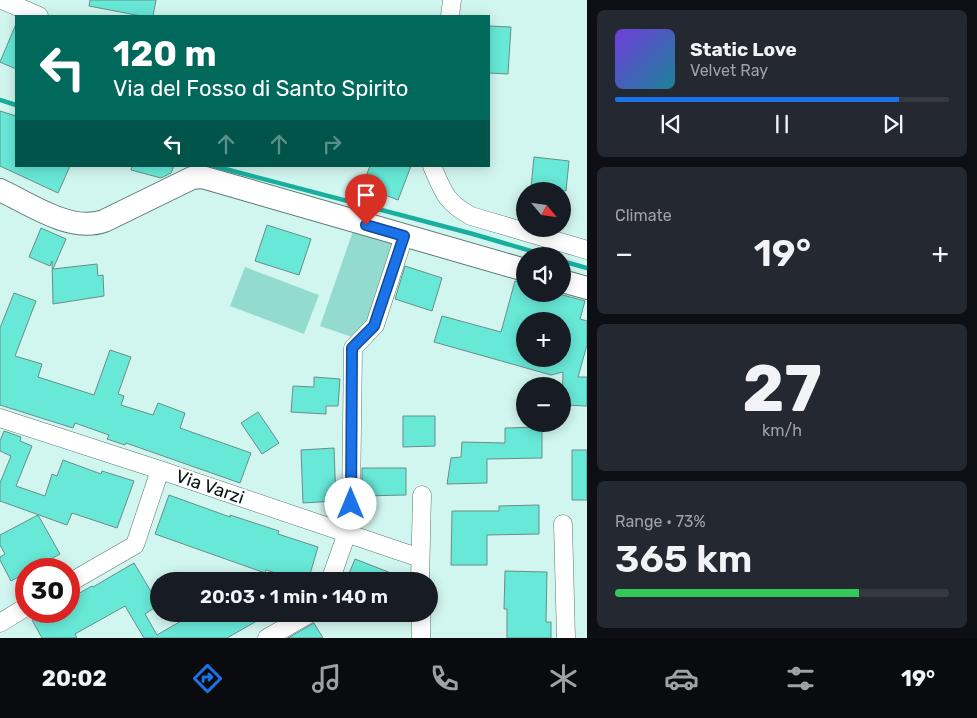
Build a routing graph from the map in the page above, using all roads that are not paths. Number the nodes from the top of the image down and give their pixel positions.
1 (2, 0) edge
2 (452, 0) edge
3 (37, 15) edge
4 (450, 15) edge
5 (432, 167) edge
6 (0, 190) edge
7 (404, 236) junction
8 (587, 250) edge
9 (516, 267) edge
10 (571, 284) edge
11 (587, 288) edge
12 (0, 418) edge
13 (160, 470) junction
14 (422, 495) dead end
15 (563, 524) dead end
16 (348, 533) junction
17 (420, 558) junction
18 (333, 572) edge
19 (420, 572) edge
20 (80, 577) edge
21 (15, 613) edge
22 (0, 622) edge
23 (295, 622) edge
24 (421, 622) edge
25 (267, 638) edge
26 (421, 638) edge
27 (566, 638) edge

1 - 3 street
2 - 4 street
5 - 8 street
6 - 7 street
7 - 9 street
7 - 16 street
10 - 11 street
12 - 13 street, Via Varzi
13 - 16 street, Via Varzi
13 - 20 street
14 - 17 street
15 - 27 street
16 - 17 street, Via Varzi
16 - 18 street
17 - 19 street
21 - 22 street
23 - 25 street
24 - 26 street

